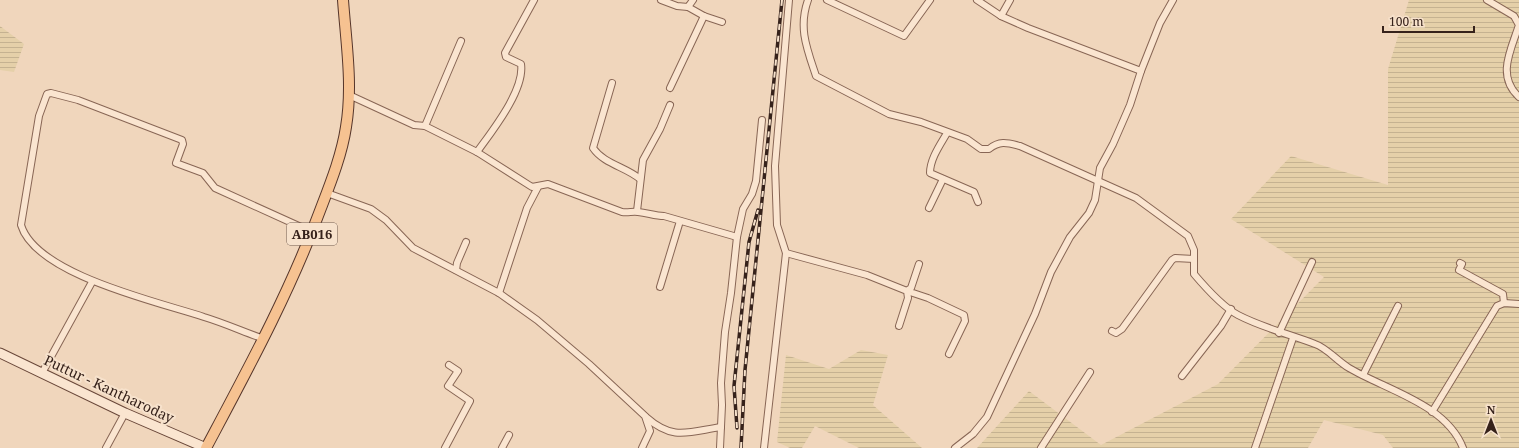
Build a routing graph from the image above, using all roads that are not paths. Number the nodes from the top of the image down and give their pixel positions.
1 (343, 0) edge
2 (534, 0) edge
3 (661, 0) edge
4 (693, 0) edge
5 (789, 0) edge
6 (808, 0) edge
7 (827, 0) edge
8 (930, 0) edge
9 (977, 0) edge
10 (1010, 0) edge
11 (1173, 0) edge
12 (1487, 0) edge
13 (688, 7) junction
14 (704, 16) junction
15 (1001, 16) junction
16 (722, 22) dead end
17 (461, 41) dead end
18 (1141, 71) junction
19 (612, 83) dead end
20 (670, 88) dead end
21 (349, 95) junction
22 (1519, 97) edge
23 (670, 105) dead end
24 (762, 120) dead end
25 (425, 126) junction
26 (947, 133) junction
27 (478, 152) junction
28 (640, 179) junction
29 (943, 179) junction
30 (1096, 180) junction
31 (538, 187) junction
32 (327, 193) junction
33 (978, 202) dead end
34 (929, 208) dead end
35 (637, 211) junction
36 (680, 221) junction
37 (312, 232) junction
38 (737, 237) junction
39 (466, 242) dead end
40 (786, 253) junction
41 (1194, 259) junction
42 (1312, 262) dead end
43 (1460, 263) dead end
44 (919, 264) dead end
45 (456, 270) junction
46 (92, 282) junction
47 (660, 287) dead end
48 (907, 291) junction
49 (499, 293) junction
50 (1504, 303) junction
51 (1519, 304) edge
52 (1398, 306) dead end
53 (1231, 309) junction
54 (899, 326) dead end
55 (1112, 331) dead end
56 (1279, 333) junction
57 (1293, 338) junction
58 (264, 339) junction
59 (0, 353) edge
60 (948, 354) dead end
61 (449, 365) dead end
62 (1090, 372) dead end
63 (42, 373) junction
64 (1363, 375) junction
65 (1182, 376) dead end
66 (1432, 412) junction
67 (125, 413) junction
68 (645, 416) junction
69 (721, 427) junction
70 (509, 435) dead end
71 (106, 448) edge
72 (206, 448) edge
73 (445, 448) edge
74 (502, 448) edge
75 (642, 448) edge
76 (720, 448) edge
77 (764, 448) edge
78 (955, 448) edge
79 (1041, 448) edge
80 (1255, 448) edge
81 (1463, 448) edge

1 - 21 main road, AB016
2 - 27 street
3 - 13 street
4 - 13 street
5 - 40 street
6 - 26 street
7 - 8 street
9 - 15 street
10 - 15 street
11 - 18 street
12 - 22 street
13 - 14 street
14 - 16 street
14 - 20 street
15 - 18 street
17 - 25 street
18 - 30 street
19 - 28 street
21 - 25 street
21 - 32 main road, AB016
23 - 28 street
24 - 38 street
25 - 27 street
26 - 29 street
26 - 30 street
27 - 31 street
28 - 35 street
29 - 33 street
29 - 34 street
30 - 41 street
30 - 78 street
31 - 35 street
31 - 49 street
32 - 37 main road, AB016
32 - 45 street
35 - 36 street
36 - 38 street
36 - 47 street
37 - 46 street
37 - 58 main road, AB016
38 - 69 street
39 - 45 street
40 - 48 street
40 - 77 street
41 - 53 street
41 - 55 street
42 - 56 street
43 - 50 street
44 - 48 street
45 - 49 street
46 - 58 street
46 - 63 street
48 - 54 street
48 - 60 street
49 - 68 street
50 - 51 street
50 - 66 street
52 - 64 street
53 - 56 street
53 - 65 street
56 - 57 street
57 - 64 street
57 - 80 street
58 - 72 main road, AB016
59 - 63 main road, Puttur - Kantharoday
61 - 73 street
62 - 79 street
63 - 67 main road, Puttur - Kantharoday
64 - 66 street
66 - 81 street
67 - 71 street
67 - 72 main road, Puttur - Kantharoday
68 - 69 street
68 - 75 street
69 - 76 street
70 - 74 street

